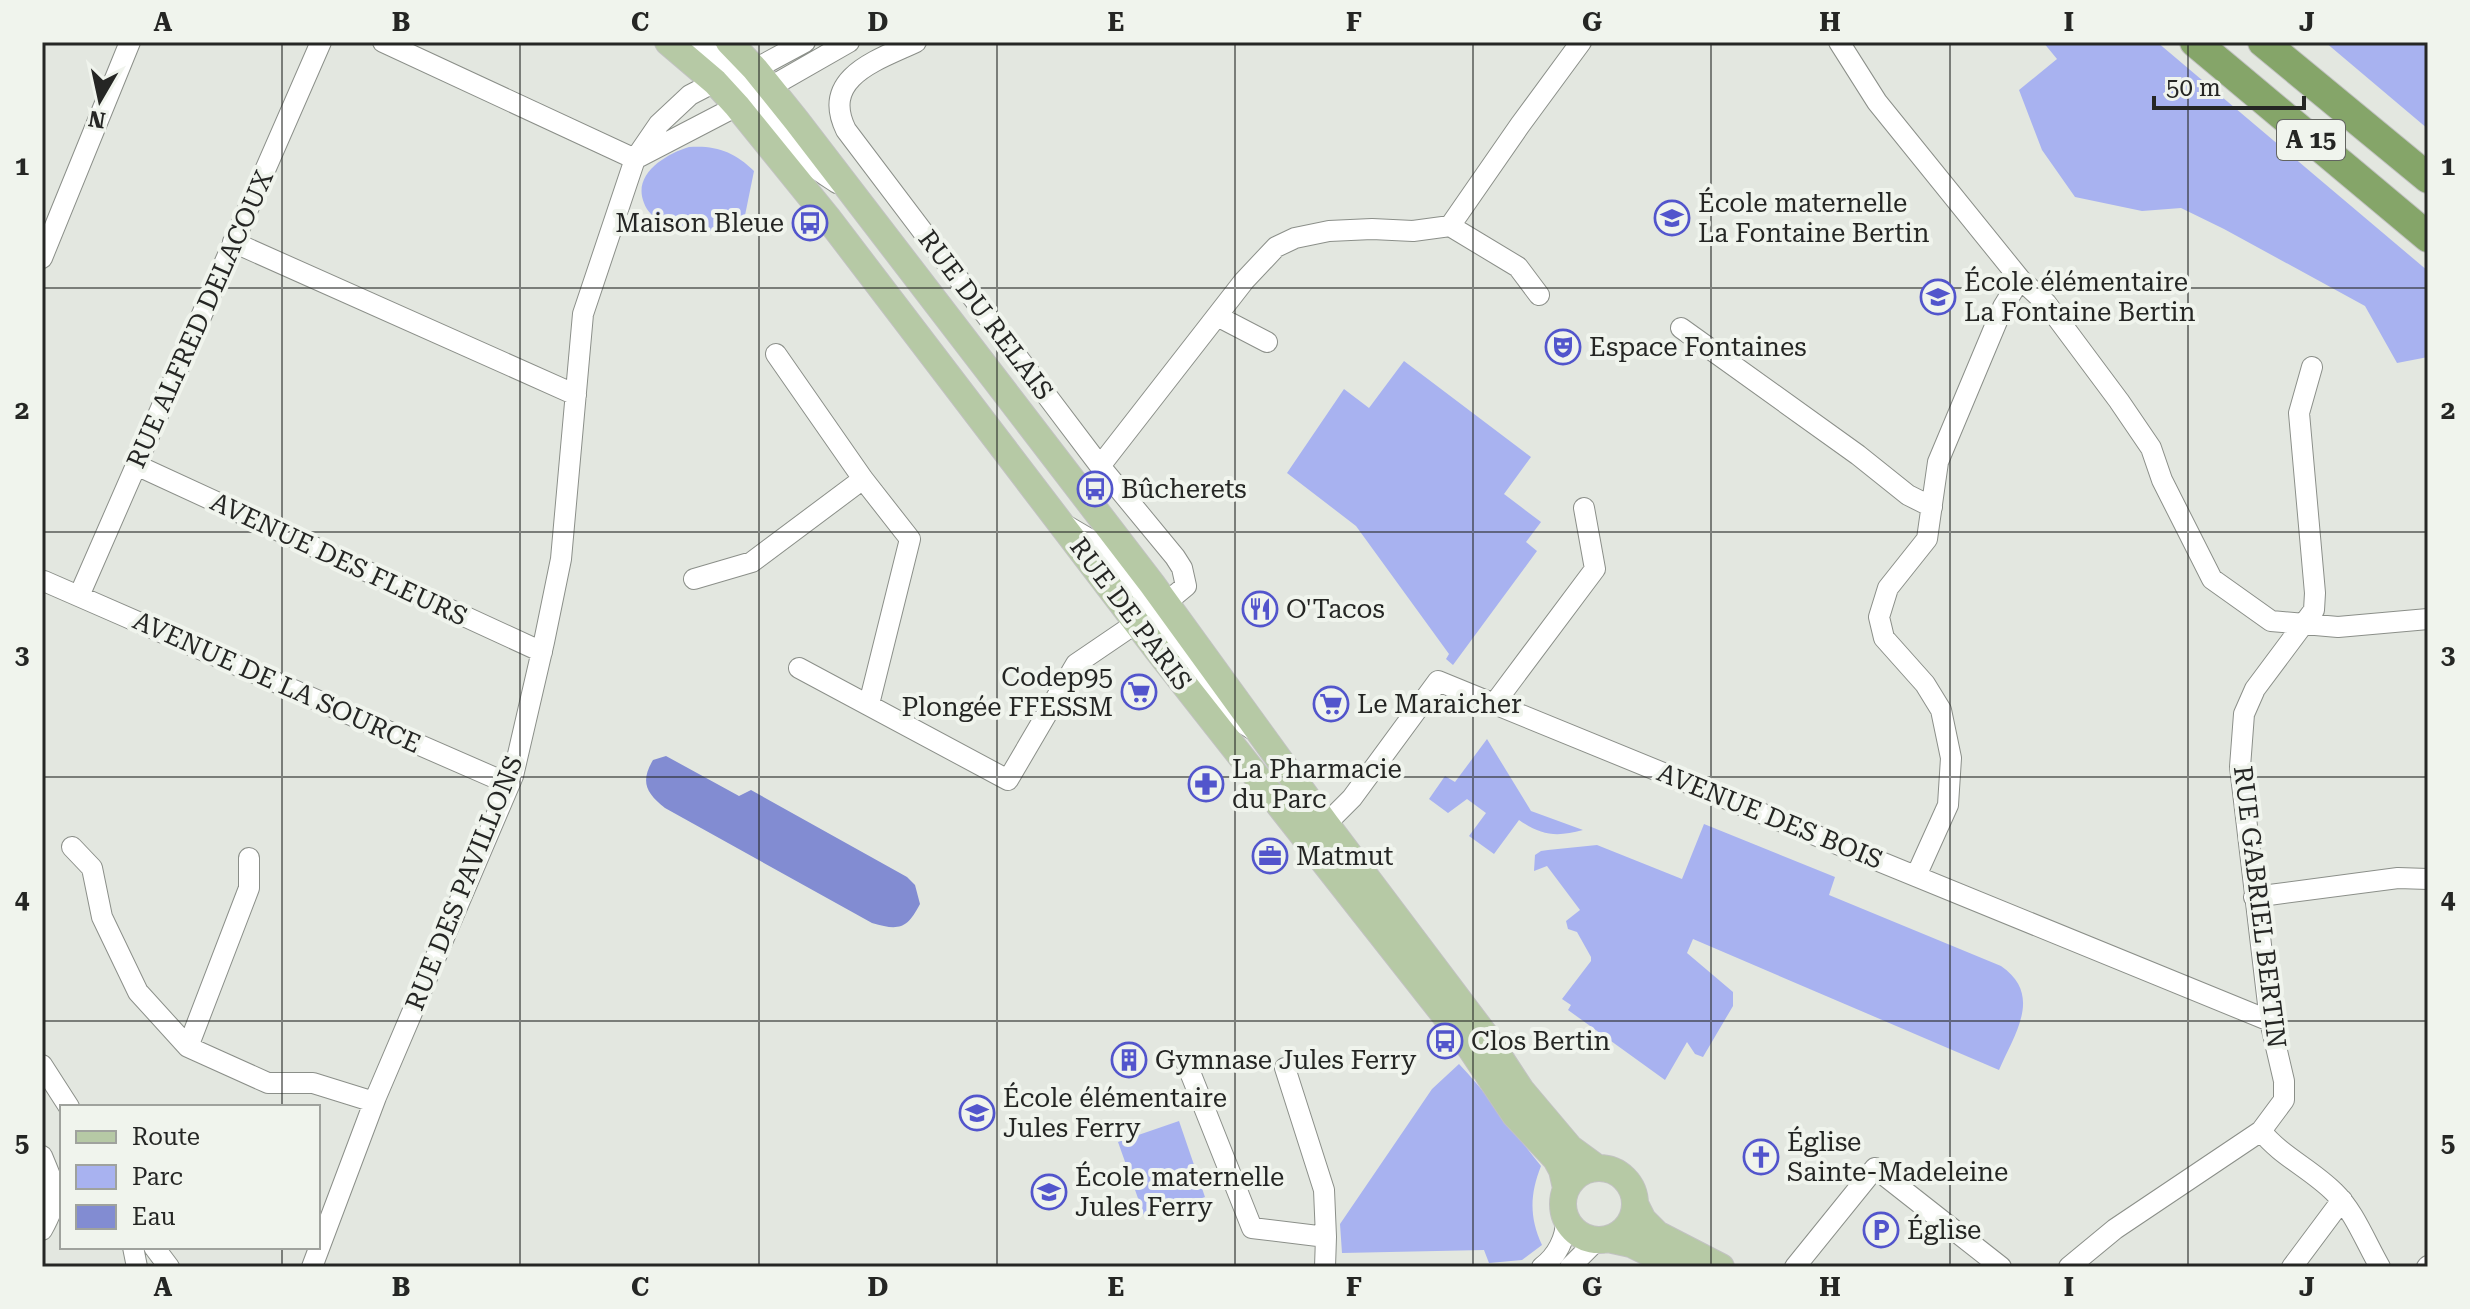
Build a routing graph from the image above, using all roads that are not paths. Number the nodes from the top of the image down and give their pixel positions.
1 (130, 42) edge
2 (321, 42) edge
3 (383, 42) edge
4 (729, 42) edge
5 (805, 42) edge
6 (849, 42) edge
7 (916, 42) edge
8 (1581, 42) edge
9 (1839, 42) edge
10 (2195, 42) edge
11 (2263, 42) edge
12 (682, 45) edge
13 (744, 86) junction
14 (635, 159) junction
15 (2428, 178) edge
16 (1450, 226) junction
17 (2428, 237) edge
18 (233, 242) junction
19 (42, 258) edge
20 (2020, 279) junction
21 (1539, 295) dead end
22 (1217, 316) junction
23 (1681, 328) dead end
24 (1267, 342) dead end
25 (776, 354) dead end
26 (2312, 367) dead end
27 (576, 395) junction
28 (136, 465) junction
29 (1100, 466) junction
30 (863, 479) junction
31 (1932, 507) junction
32 (1584, 508) dead end
33 (694, 579) dead end
34 (44, 581) dead end
35 (79, 596) junction
36 (1152, 614) junction
37 (2428, 619) edge
38 (2305, 624) junction
39 (542, 652) junction
40 (799, 668) dead end
41 (869, 704) junction
42 (1494, 704) junction
43 (509, 784) junction
44 (1326, 824) junction
45 (72, 847) dead end
46 (249, 858) dead end
47 (1916, 876) junction
48 (2428, 879) edge
49 (2254, 897) junction
50 (2270, 1021) junction
51 (188, 1047) junction
52 (1186, 1062) dead end
53 (42, 1065) edge
54 (1285, 1068) dead end
55 (42, 1086) edge
56 (374, 1102) junction
57 (68, 1105) edge
58 (60, 1118) edge
59 (2261, 1131) junction
60 (42, 1156) edge
61 (1596, 1167) junction
62 (1566, 1188) junction
63 (2342, 1200) junction
64 (1635, 1204) junction
65 (1566, 1220) junction
66 (42, 1230) edge
67 (1326, 1237) junction
68 (1602, 1240) junction
69 (320, 1246) edge
70 (156, 1249) edge
71 (169, 1267) edge
72 (1325, 1267) edge
73 (1542, 1267) edge
74 (1570, 1267) edge
75 (1678, 1267) edge
76 (1721, 1267) edge
77 (1795, 1267) edge
78 (2001, 1267) edge
79 (2069, 1267) edge
80 (2292, 1267) edge
81 (2380, 1267) edge

1 - 19 street
2 - 18 street, RUE ALFRED DELACOUX
3 - 14 street
4 - 13 main road, RUE DE PARIS
5 - 13 street
6 - 13 street
7 - 29 street, RUE DU RELAIS
8 - 16 street
9 - 20 street
10 - 17 highway, A 15
11 - 15 highway, A 15
12 - 13 main road, RUE DE PARIS
13 - 14 street
13 - 14 street, RUE DES PAVILLONS
13 - 36 main road, RUE DE PARIS
13 - 36 main road, RUE DE PARIS
14 - 27 street, RUE DES PAVILLONS
16 - 21 street
16 - 22 street
18 - 27 street
18 - 28 street, RUE ALFRED DELACOUX
20 - 31 street
20 - 38 street
22 - 24 street
22 - 29 street
23 - 31 street
25 - 30 street
26 - 38 street, RUE GABRIEL BERTIN
27 - 39 street, RUE DES PAVILLONS
28 - 35 street, RUE ALFRED DELACOUX
28 - 39 street, AVENUE DES FLEURS
29 - 36 street, RUE DU RELAIS
30 - 33 street
30 - 41 street
31 - 47 street
32 - 42 street
34 - 35 street, AVENUE DE LA SOURCE
35 - 43 street, AVENUE DE LA SOURCE
36 - 41 street
36 - 44 main road, RUE DE PARIS
36 - 62 main road, RUE DE PARIS
37 - 38 street
38 - 49 street, RUE GABRIEL BERTIN
39 - 43 street, RUE DES PAVILLONS
40 - 41 street
42 - 44 street, AVENUE DES BOIS
42 - 47 street, AVENUE DES BOIS
43 - 56 street, RUE DES PAVILLONS
44 - 61 main road, RUE DE PARIS
45 - 51 street
46 - 51 street
47 - 50 street, AVENUE DES BOIS
48 - 49 street
49 - 50 street, RUE GABRIEL BERTIN
50 - 59 street, RUE GABRIEL BERTIN
51 - 56 street
52 - 67 street
53 - 57 street
54 - 67 street
55 - 58 street
56 - 69 street, RUE DES PAVILLONS
59 - 63 street
59 - 79 street, RUE GABRIEL BERTIN
60 - 66 street
61 - 62 main road
61 - 64 main road
62 - 65 main road
63 - 80 street
63 - 81 street
64 - 68 main road
64 - 76 main road
65 - 68 main road
65 - 73 street
67 - 72 street
68 - 74 street
68 - 75 main road
70 - 71 street
77 - 78 street

